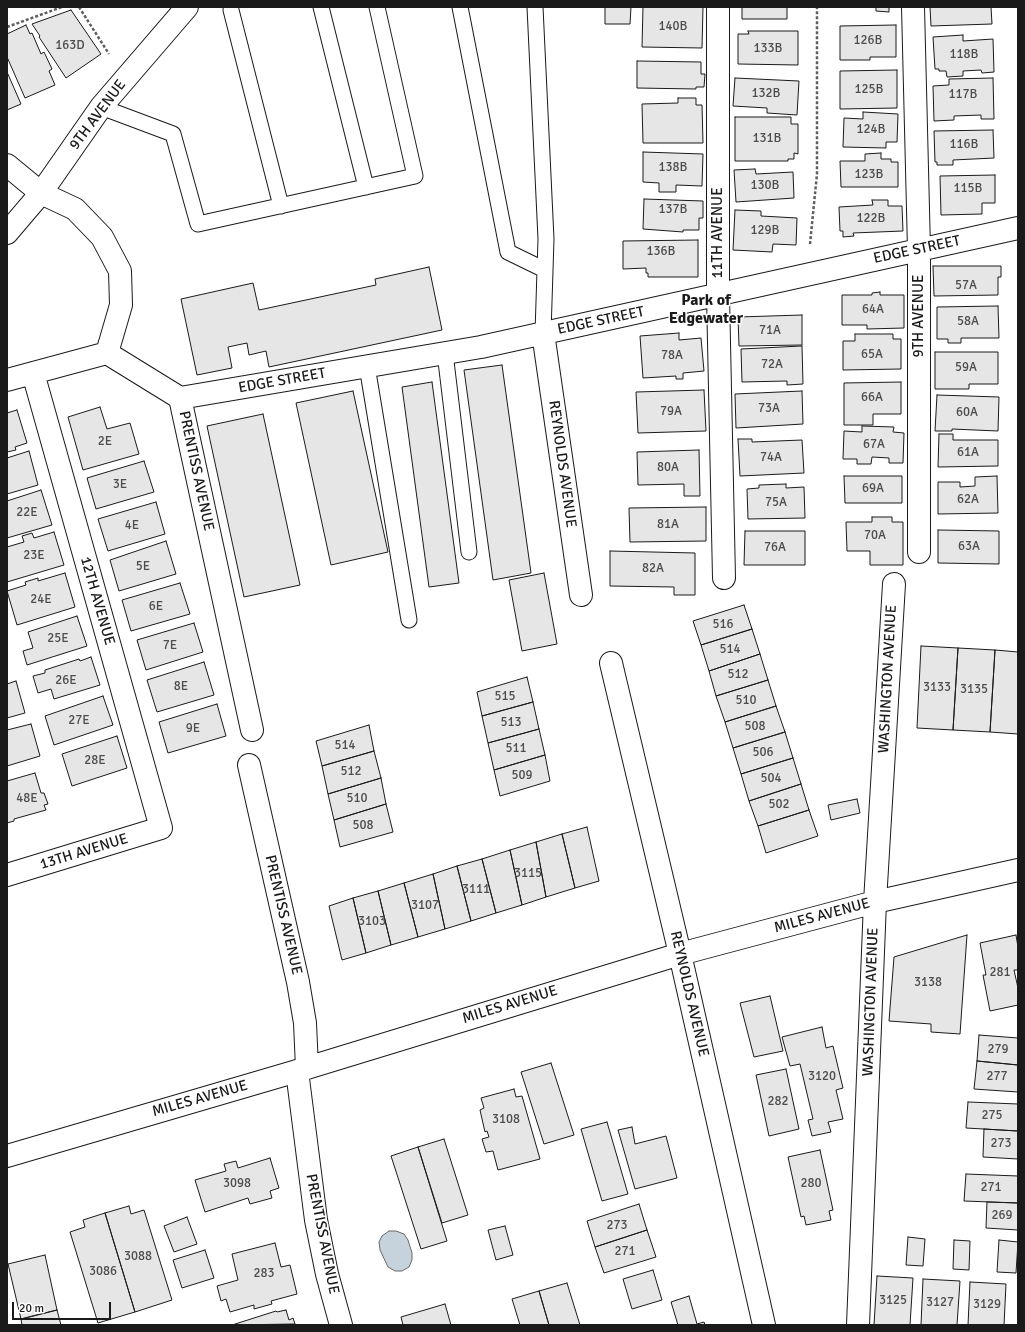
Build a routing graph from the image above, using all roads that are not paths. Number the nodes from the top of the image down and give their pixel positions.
1 (186, 7) edge
2 (321, 7) edge
3 (377, 7) edge
4 (460, 7) edge
5 (535, 7) edge
6 (718, 7) edge
7 (913, 7) edge
8 (231, 10) dead end
9 (101, 107) junction
10 (7, 165) edge
11 (366, 187) junction
12 (40, 193) junction
13 (281, 206) junction
14 (1018, 228) edge
15 (7, 233) edge
16 (918, 250) junction
17 (545, 270) junction
18 (718, 295) junction
19 (543, 333) junction
20 (107, 353) junction
21 (445, 353) junction
22 (367, 366) junction
23 (33, 373) junction
24 (7, 380) edge
25 (180, 398) junction
26 (469, 552) dead end
27 (919, 552) dead end
28 (724, 578) dead end
29 (894, 584) dead end
30 (581, 595) dead end
31 (409, 620) dead end
32 (611, 663) dead end
33 (252, 730) dead end
34 (249, 765) dead end
35 (161, 828) joint
36 (1018, 870) edge
37 (7, 875) edge
38 (875, 902) junction
39 (680, 954) junction
40 (302, 1069) junction
41 (7, 1156) edge
42 (341, 1325) edge
43 (764, 1325) edge
44 (858, 1325) edge

1 - 9 street, 9TH AVENUE
2 - 11 lane
3 - 11 lane
4 - 17 lane
5 - 17 lane
6 - 18 street, 11TH AVENUE
7 - 16 street, 9TH AVENUE
8 - 13 lane
9 - 12 street, 9TH AVENUE
9 - 13 lane
10 - 12 street
11 - 13 lane
12 - 15 street, 9TH AVENUE
12 - 20 street
14 - 16 street, EDGE STREET
16 - 18 street, EDGE STREET
16 - 27 street, 9TH AVENUE
17 - 19 lane
18 - 19 street, EDGE STREET
18 - 28 street, 11TH AVENUE
19 - 21 street, EDGE STREET
19 - 30 street, REYNOLDS AVENUE
20 - 23 street
20 - 25 street, PRENTISS AVENUE
21 - 22 street, EDGE STREET
21 - 26 lane
22 - 25 street, EDGE STREET
22 - 31 lane
23 - 24 street
23 - 35 street, 12TH AVENUE
25 - 33 street, PRENTISS AVENUE
29 - 38 street, WASHINGTON AVENUE
32 - 39 street, REYNOLDS AVENUE
34 - 40 street, PRENTISS AVENUE
35 - 37 street, 13TH AVENUE
36 - 38 street, MILES AVENUE
38 - 39 street, MILES AVENUE
38 - 44 street, WASHINGTON AVENUE
39 - 40 street, MILES AVENUE
39 - 43 street, REYNOLDS AVENUE
40 - 41 street, MILES AVENUE
40 - 42 street, PRENTISS AVENUE

